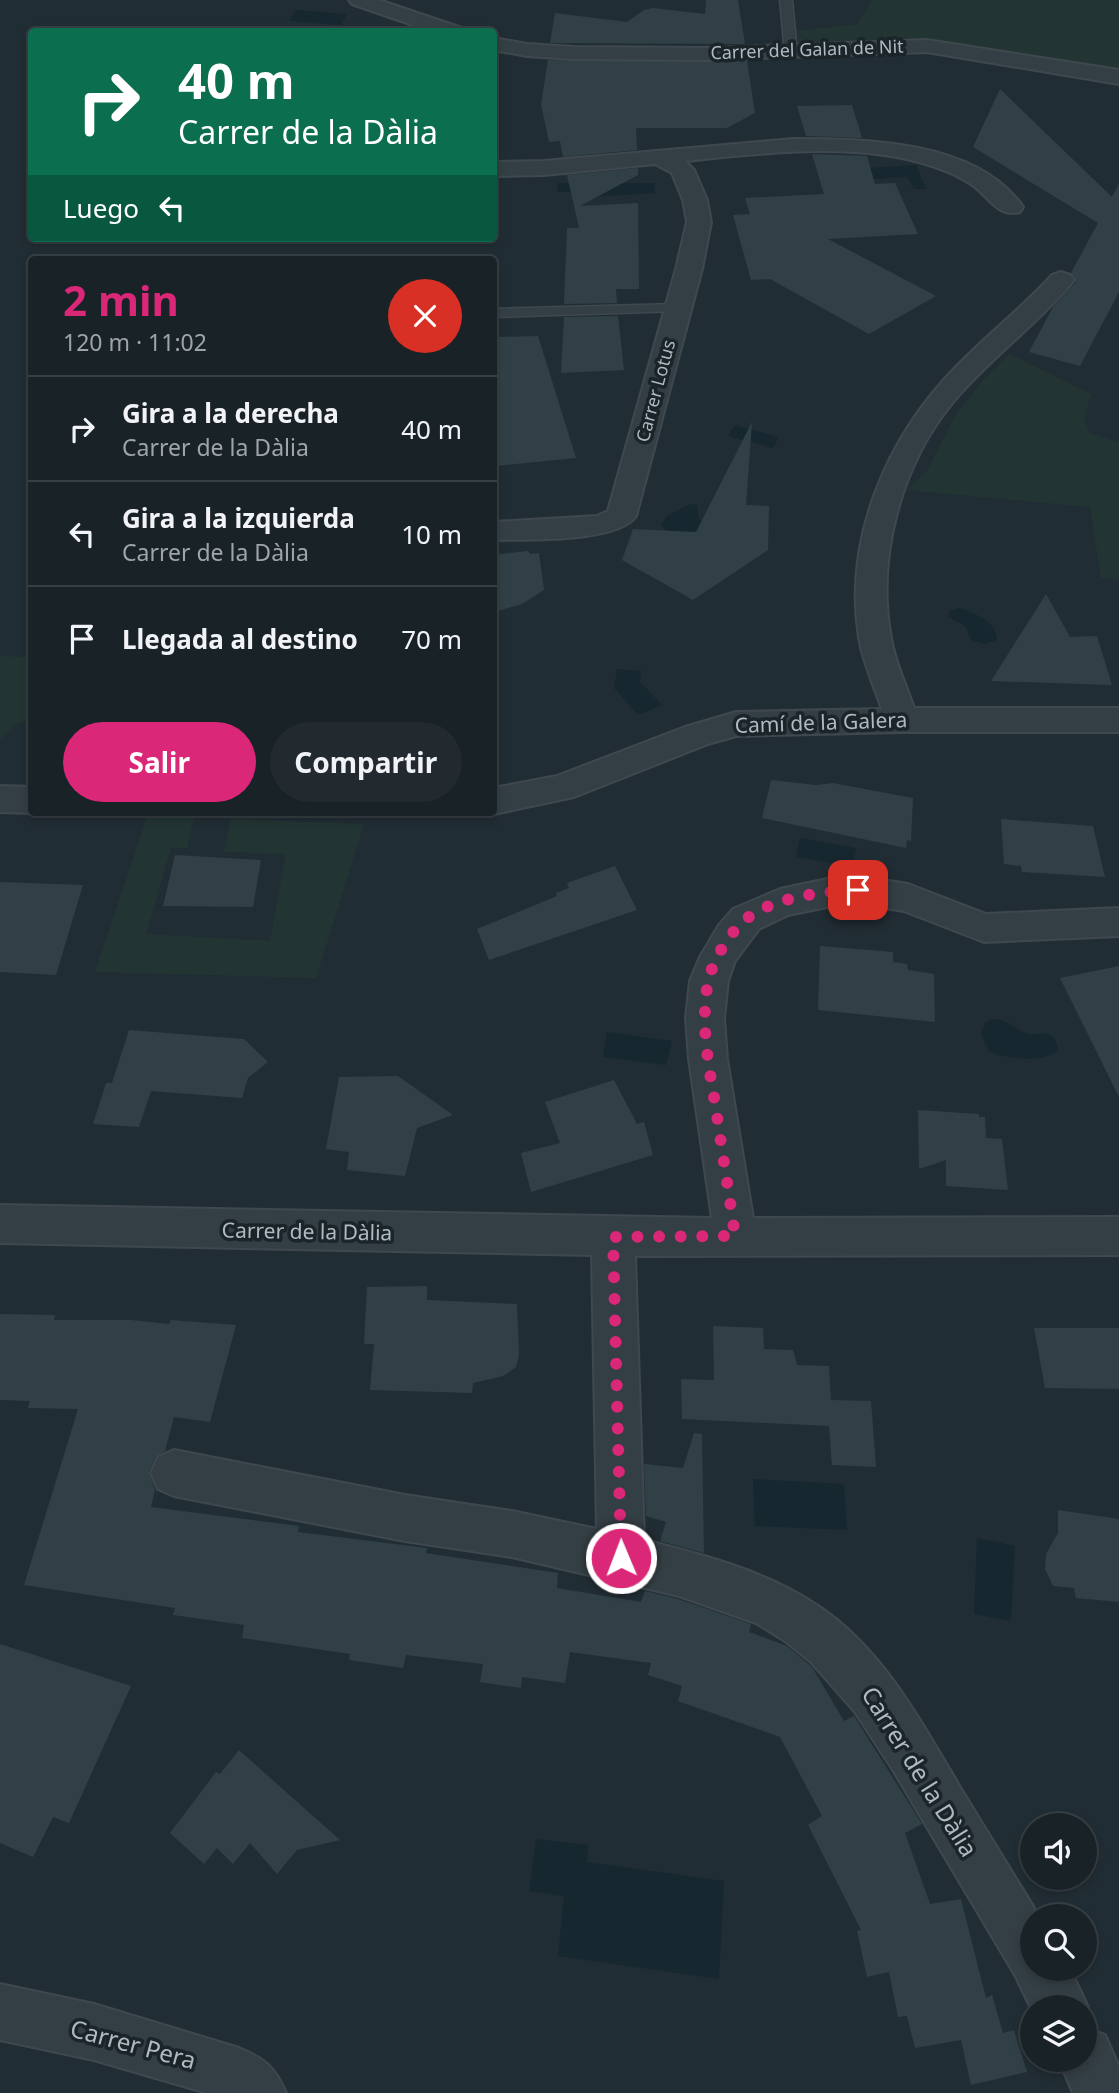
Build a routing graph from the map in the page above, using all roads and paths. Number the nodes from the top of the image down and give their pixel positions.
1 (359, 0) edge
2 (786, 0) edge
3 (393, 4) edge
4 (385, 28) edge
5 (446, 28) edge
6 (497, 45) edge
7 (791, 53) junction
8 (1119, 77) edge
9 (656, 156) junction
10 (497, 169) edge
11 (1011, 207) dead end
12 (1061, 280) dead end
13 (677, 308) junction
14 (497, 313) edge
15 (497, 531) edge
16 (902, 720) junction
17 (1119, 720) edge
18 (0, 799) edge
19 (28, 800) edge
20 (497, 800) edge
21 (1119, 922) edge
22 (0, 1224) edge
23 (735, 1236) junction
24 (1119, 1236) edge
25 (613, 1237) junction
26 (174, 1473) dead end
27 (621, 1558) junction
28 (1020, 1935) edge
29 (0, 2012) edge
30 (1093, 2072) edge
31 (258, 2093) edge
32 (1102, 2093) edge

1 - 3 street
2 - 7 lane
3 - 4 street
3 - 5 street
6 - 7 street, Carrer del Galan de Nit
7 - 8 street, Carrer del Galan de Nit
9 - 10 street
9 - 11 street
9 - 13 street, Carrer Lotus
12 - 16 street
13 - 14 lane
13 - 15 street, Carrer Lotus
16 - 17 street, Camí de la Galera
16 - 20 street, Camí de la Galera
18 - 19 street
21 - 23 street
22 - 25 street, Carrer de la Dàlia
23 - 24 street, Carrer de la Dàlia
23 - 25 street, Carrer de la Dàlia
25 - 27 street
26 - 27 street, Carrer de la Dàlia
27 - 28 street, Carrer de la Dàlia
29 - 31 street, Carrer Pera
30 - 32 street

